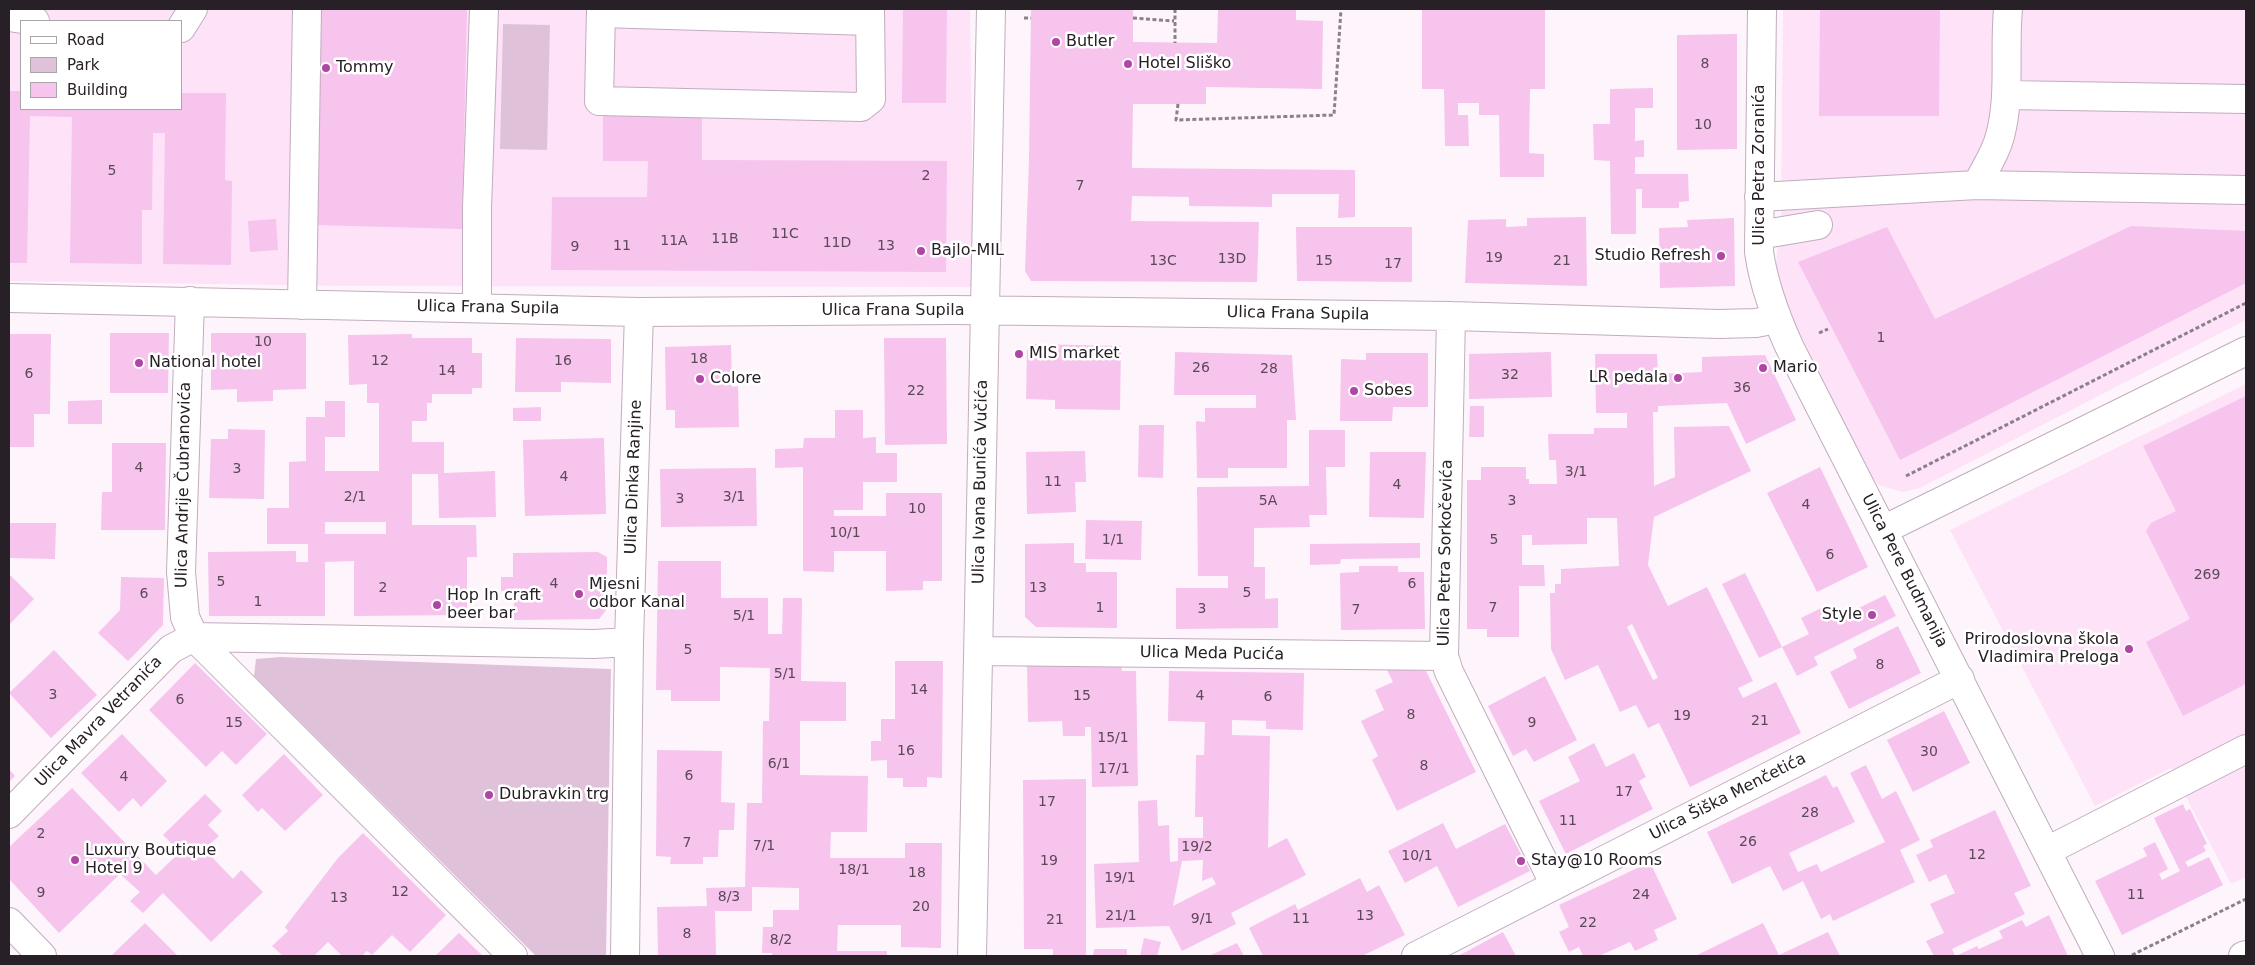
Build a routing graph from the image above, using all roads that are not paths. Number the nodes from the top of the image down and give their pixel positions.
1 (193, 9) edge
2 (307, 9) edge
3 (484, 9) edge
4 (991, 9) edge
5 (1762, 9) edge
6 (2008, 9) edge
7 (601, 11) edge
8 (870, 15) edge
9 (9, 17) edge
10 (28, 20) edge
11 (182, 26) edge
12 (2006, 95) junction
13 (2246, 99) edge
14 (1977, 185) junction
15 (2246, 190) edge
16 (1759, 197) junction
17 (1818, 225) dead end
18 (1759, 235) junction
19 (9, 298) edge
20 (190, 301) junction
21 (302, 305) junction
22 (477, 307) junction
23 (984, 311) junction
24 (639, 312) junction
25 (1452, 316) junction
26 (1776, 318) junction
27 (2246, 351) edge
28 (1883, 530) junction
29 (194, 637) junction
30 (629, 642) junction
31 (980, 651) junction
32 (1444, 656) junction
33 (1960, 679) junction
34 (2246, 749) edge
35 (9, 814) edge
36 (2047, 851) junction
37 (1555, 885) junction
38 (9, 922) edge
39 (42, 956) edge
40 (513, 956) edge
41 (625, 956) edge
42 (972, 956) edge
43 (1416, 956) edge
44 (2100, 956) edge

1 - 11 street
2 - 21 street
3 - 22 street
4 - 23 street, Ulica Ivana Bunića Vučića
5 - 16 street, Ulica Petra Zoranića
6 - 12 street
7 - 8 street
7 - 8 street
9 - 10 street
12 - 13 street
12 - 14 street
14 - 15 street
14 - 16 street
16 - 18 street, Ulica Petra Zoranića
17 - 18 street
18 - 26 street, Ulica Petra Zoranića
19 - 20 street, Ulica Frana Supila
20 - 21 street, Ulica Frana Supila
20 - 29 street, Ulica Andrije Čubranovića
21 - 22 street, Ulica Frana Supila
22 - 24 street, Ulica Frana Supila
23 - 24 street, Ulica Frana Supila
23 - 25 street, Ulica Frana Supila
23 - 31 street, Ulica Ivana Bunića Vučića
24 - 30 street, Ulica Dinka Ranjine
25 - 26 street, Ulica Frana Supila
25 - 32 street, Ulica Petra Sorkočevića
26 - 28 street, Ulica Pere Budmanija
27 - 28 street
28 - 33 street, Ulica Pere Budmanija
29 - 30 street
29 - 35 street, Ulica Mavra Vetranića
29 - 40 street
30 - 41 street
31 - 32 street, Ulica Meda Pucića
31 - 42 street, Ulica Ivana Bunića Vučića
32 - 37 street, Ulica Petra Sorkočevića
33 - 36 street, Ulica Pere Budmanija
33 - 37 street, Ulica Šiška Menčetića
34 - 36 street
36 - 44 street, Ulica Pere Budmanija
37 - 43 street, Ulica Šiška Menčetića
38 - 39 street

